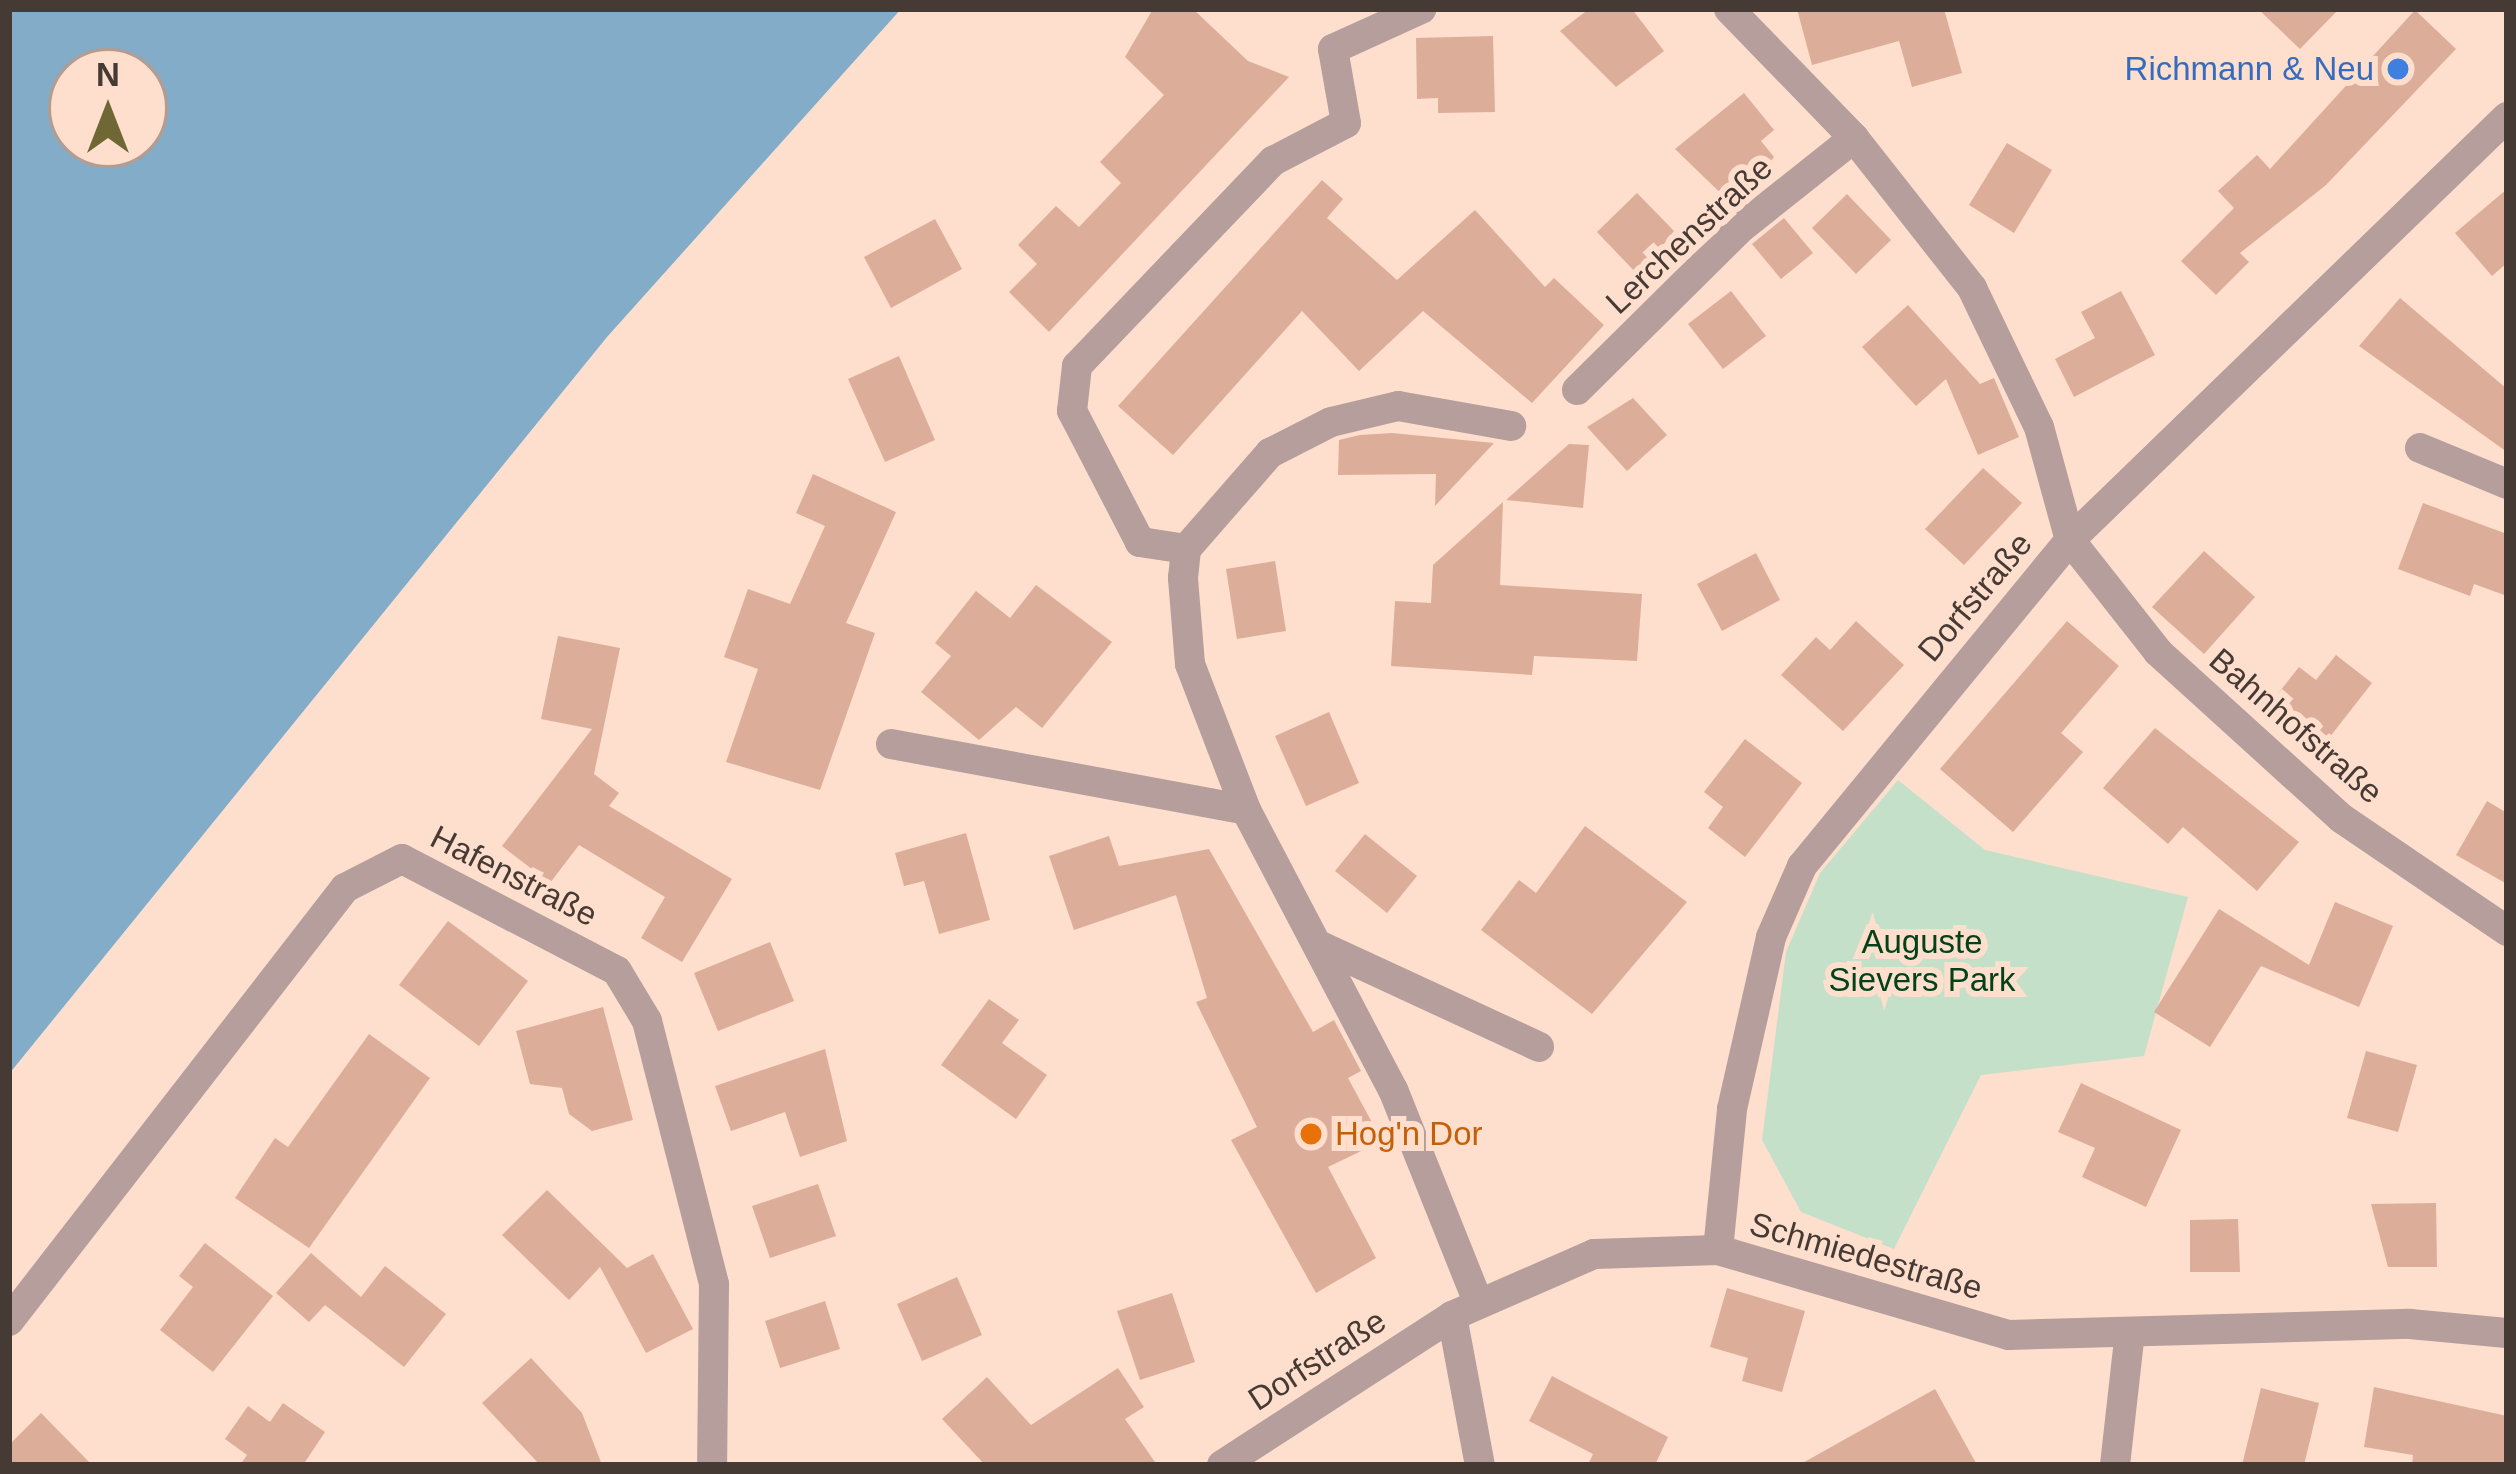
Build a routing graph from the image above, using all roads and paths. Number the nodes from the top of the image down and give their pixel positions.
1 (1420, 9) edge
2 (1730, 9) edge
3 (2507, 117) edge
4 (1854, 138) junction
5 (1577, 390) dead end
6 (1511, 425) dead end
7 (2420, 448) dead end
8 (2507, 484) edge
9 (2070, 540) junction
10 (1186, 549) junction
11 (891, 744) dead end
12 (1246, 810) junction
13 (2507, 932) edge
14 (1323, 947) junction
15 (1539, 1047) dead end
16 (1718, 1250) junction
17 (1465, 1309) junction
18 (9, 1321) edge
19 (2507, 1334) edge
20 (2129, 1340) junction
21 (712, 1465) edge
22 (1222, 1465) edge
23 (1480, 1465) edge
24 (2115, 1465) edge

1 - 10 street
2 - 4 street
3 - 9 street, Dorfstraße
4 - 5 street, Lerchenstraße
4 - 9 street
6 - 10 street
7 - 8 street
9 - 13 street, Bahnhofstraße
9 - 16 street, Dorfstraße
10 - 12 street
11 - 12 street
12 - 14 street
14 - 15 street
14 - 17 street
16 - 17 street, Schmiedestraße
16 - 20 street, Schmiedestraße
17 - 22 street, Dorfstraße
17 - 23 street
18 - 21 street, Hafenstraße
19 - 20 street, Schmiedestraße
20 - 24 street

